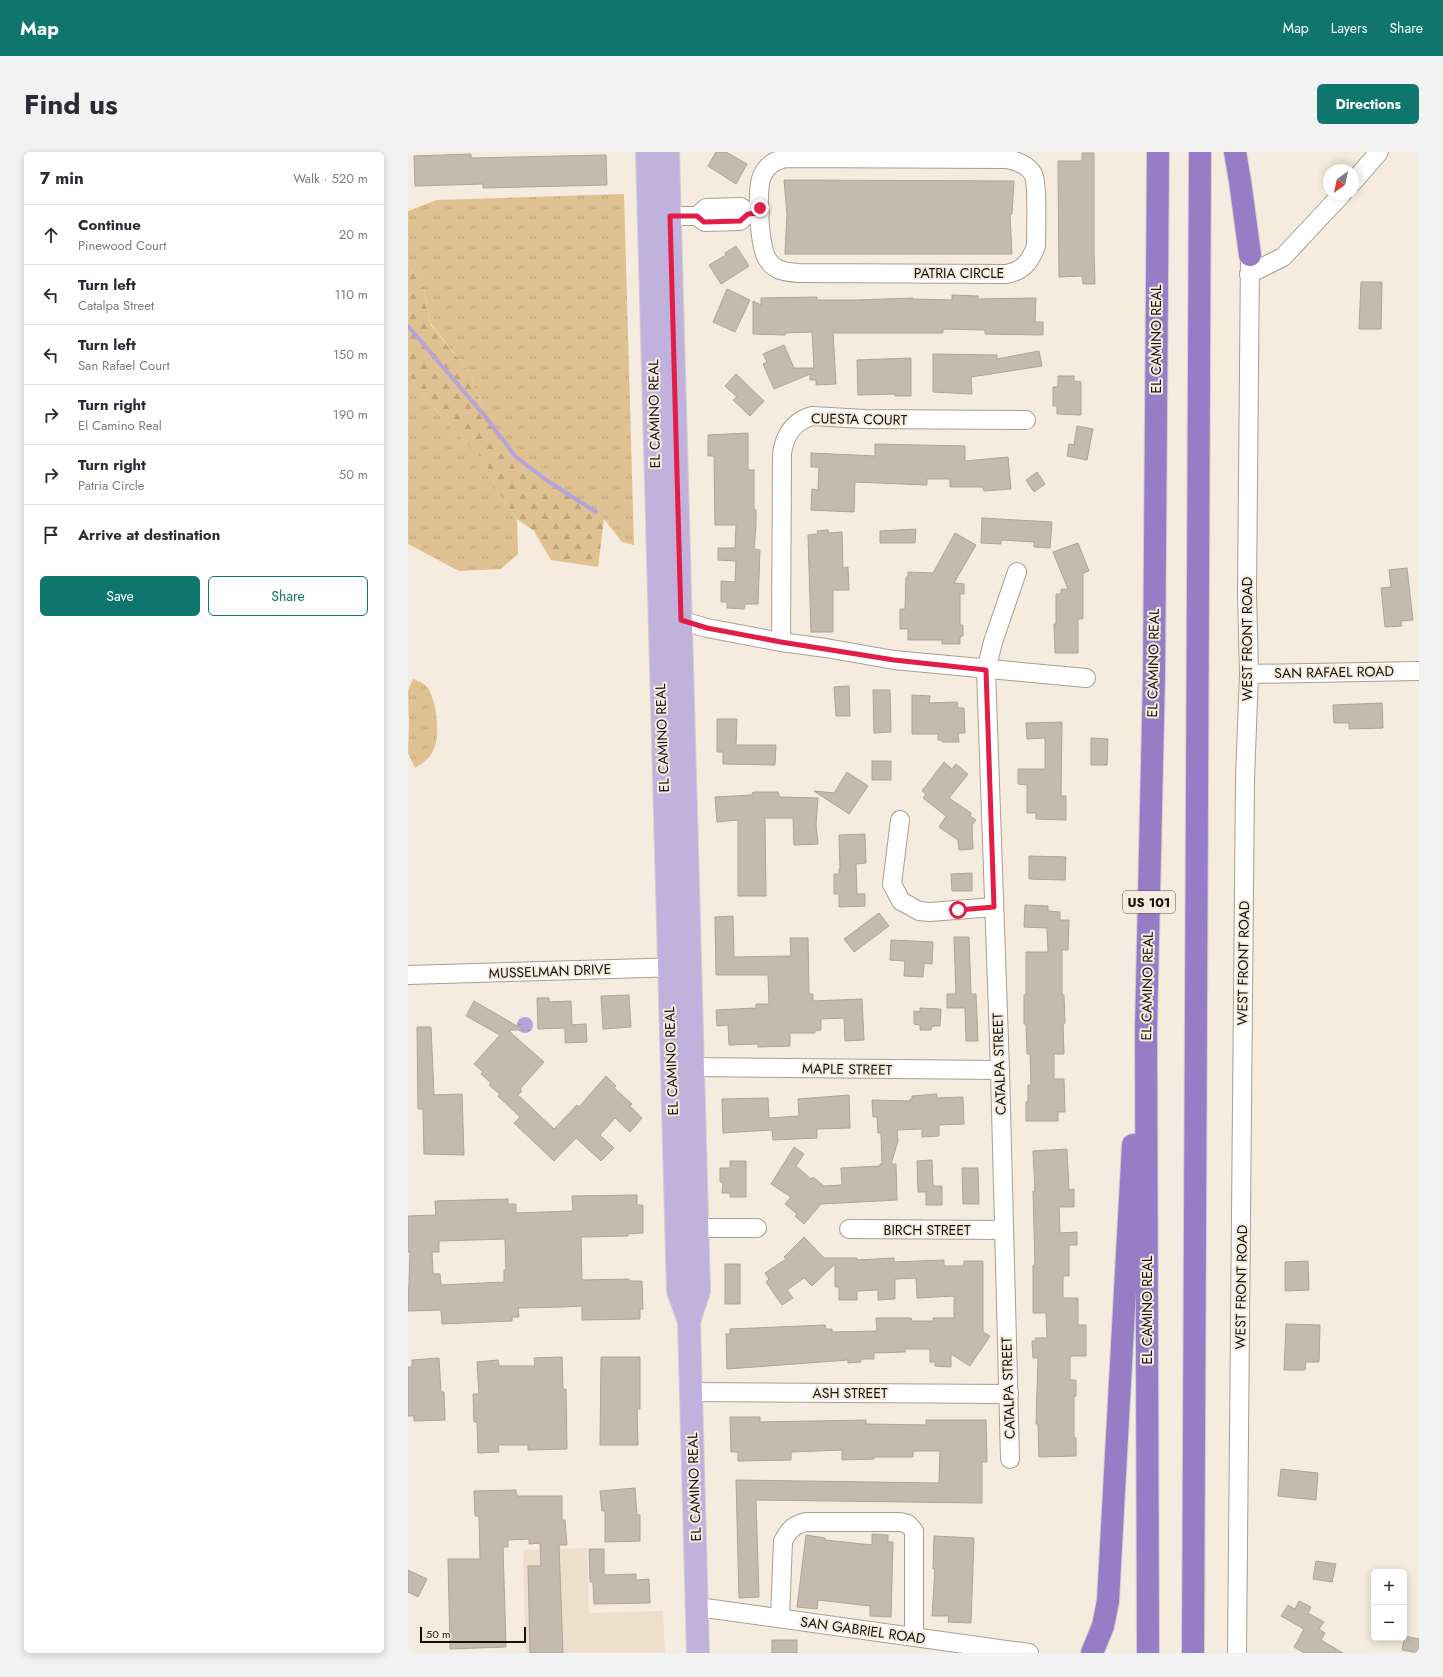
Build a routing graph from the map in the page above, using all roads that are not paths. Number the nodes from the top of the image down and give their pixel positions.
1 (647, 152) edge
2 (668, 152) edge
3 (1158, 152) edge
4 (1200, 152) edge
5 (1235, 152) edge
6 (1379, 152) edge
7 (1359, 175) edge
8 (1336, 200) edge
9 (754, 213) junction
10 (648, 216) junction
11 (670, 216) junction
12 (1249, 264) junction
13 (1026, 420) dead end
14 (1017, 572) dead end
15 (659, 615) junction
16 (681, 620) junction
17 (781, 642) junction
18 (986, 670) junction
19 (1419, 671) edge
20 (1249, 674) junction
21 (1086, 678) dead end
22 (900, 820) dead end
23 (994, 907) junction
24 (691, 966) junction
25 (668, 967) junction
26 (408, 975) edge
27 (1146, 1029) junction
28 (693, 1067) junction
29 (1000, 1070) junction
30 (697, 1228) junction
31 (757, 1228) dead end
32 (849, 1229) dead end
33 (1004, 1230) junction
34 (690, 1321) junction
35 (691, 1392) junction
36 (1008, 1394) junction
37 (1010, 1459) dead end
38 (698, 1607) junction
39 (780, 1618) junction
40 (914, 1637) junction
41 (698, 1653) edge
42 (1029, 1653) edge
43 (1092, 1653) edge
44 (1148, 1653) edge
45 (1193, 1653) edge
46 (1237, 1653) edge

1 - 10 main road, EL CAMINO REAL
2 - 11 main road, EL CAMINO REAL
3 - 27 highway, EL CAMINO REAL / US 101
4 - 45 highway
5 - 12 highway
6 - 7 street
8 - 12 street
9 - 9 street, PATRIA CIRCLE
9 - 11 street
10 - 11 street
10 - 15 main road, EL CAMINO REAL
11 - 16 main road, EL CAMINO REAL
12 - 20 street, WEST FRONT ROAD
13 - 17 street, CUESTA COURT
14 - 18 street, CATALPA STREET
15 - 16 street
15 - 25 main road, EL CAMINO REAL
16 - 17 street
16 - 24 main road, EL CAMINO REAL
17 - 18 street
18 - 21 street
18 - 23 street, CATALPA STREET
19 - 20 street, SAN RAFAEL ROAD
20 - 46 street, WEST FRONT ROAD
22 - 23 street
23 - 29 street, CATALPA STREET
24 - 25 street, MUSSELMAN DRIVE
24 - 28 main road, EL CAMINO REAL
25 - 26 street, MUSSELMAN DRIVE
25 - 34 main road, EL CAMINO REAL
27 - 43 highway
27 - 44 highway, EL CAMINO REAL / US 101
28 - 29 street, MAPLE STREET
28 - 30 main road, EL CAMINO REAL
29 - 33 street, CATALPA STREET
30 - 31 street
30 - 34 main road, EL CAMINO REAL
32 - 33 street, BIRCH STREET
33 - 36 street, CATALPA STREET
34 - 35 main road, EL CAMINO REAL
35 - 36 street, ASH STREET
35 - 38 main road, EL CAMINO REAL
36 - 37 street, CATALPA STREET
38 - 39 street, SAN GABRIEL ROAD
38 - 41 main road, EL CAMINO REAL
39 - 40 street, SAN GABRIEL ROAD
39 - 40 street
40 - 42 street, SAN GABRIEL ROAD

